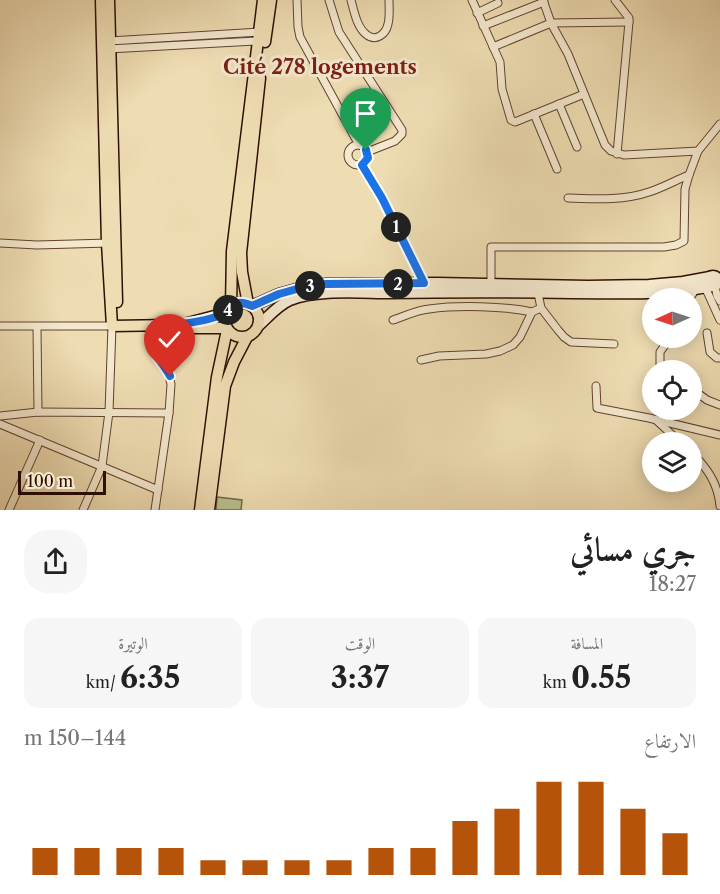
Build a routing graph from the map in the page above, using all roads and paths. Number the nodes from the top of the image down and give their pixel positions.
1 (101, 0) edge
2 (109, 0) edge
3 (263, 0) edge
4 (271, 0) edge
5 (297, 0) edge
6 (329, 0) edge
7 (351, 0) edge
8 (389, 0) edge
9 (472, 0) edge
10 (615, 0) edge
11 (543, 1) edge
12 (498, 3) dead end
13 (477, 12) junction
14 (629, 22) junction
15 (551, 23) junction
16 (483, 26) junction
17 (168, 37) junction
18 (258, 37) junction
19 (106, 45) junction
20 (168, 45) junction
21 (493, 47) junction
22 (584, 94) junction
23 (559, 104) junction
24 (534, 114) junction
25 (720, 124) edge
26 (359, 145) junction
27 (578, 147) dead end
28 (698, 151) junction
29 (367, 152) junction
30 (617, 154) junction
31 (362, 165) junction
32 (556, 169) dead end
33 (688, 175) junction
34 (568, 198) dead end
35 (0, 243) edge
36 (111, 243) junction
37 (424, 283) junction
38 (710, 284) edge
39 (491, 285) junction
40 (537, 293) junction
41 (720, 301) edge
42 (250, 305) junction
43 (541, 308) junction
44 (228, 310) junction
45 (532, 312) junction
46 (393, 320) dead end
47 (720, 320) edge
48 (174, 325) junction
49 (0, 326) edge
50 (115, 326) junction
51 (154, 326) junction
52 (258, 326) junction
53 (37, 327) junction
54 (227, 329) junction
55 (707, 333) dead end
56 (247, 337) junction
57 (614, 344) dead end
58 (720, 358) edge
59 (421, 360) dead end
60 (596, 386) dead end
61 (702, 396) edge
62 (720, 405) edge
63 (38, 412) junction
64 (109, 412) junction
65 (169, 413) junction
66 (0, 416) edge
67 (642, 417) edge
68 (656, 420) joint
69 (0, 424) edge
70 (669, 432) edge
71 (720, 435) edge
72 (40, 440) junction
73 (702, 465) edge
74 (102, 466) junction
75 (158, 490) junction
76 (720, 508) edge
77 (9, 510) edge
78 (83, 510) edge
79 (155, 510) edge
80 (200, 510) edge
81 (209, 510) edge

1 - 19 main road
2 - 19 main road
3 - 18 main road
4 - 42 main road
5 - 26 street
6 - 29 street
7 - 8 street
9 - 13 street
10 - 14 street
11 - 15 street
11 - 16 street
12 - 13 street
13 - 16 street
14 - 15 street
14 - 30 street
15 - 21 street
15 - 22 street
16 - 21 street
17 - 18 street
17 - 19 street
17 - 20 street
18 - 20 street
18 - 44 main road
19 - 20 street
19 - 36 main road
21 - 24 street
22 - 23 street
22 - 30 street
23 - 24 street
23 - 27 street
24 - 32 street
25 - 28 street
26 - 29 street
26 - 31 street
28 - 30 street
28 - 33 street
29 - 31 street
31 - 37 street
33 - 34 street
33 - 39 street
35 - 36 street
36 - 50 main road
37 - 39 main road
37 - 42 main road
38 - 39 main road
38 - 40 main road
38 - 41 street
38 - 47 street
40 - 43 street
40 - 52 main road
42 - 44 main road
42 - 52 main road
43 - 45 street
43 - 57 street
44 - 48 main road
44 - 54 main road
45 - 46 street
45 - 59 street
48 - 51 main road
48 - 54 main road
49 - 53 street
50 - 51 main road
50 - 53 street
50 - 64 street
51 - 65 street
52 - 56 main road
53 - 63 street
54 - 56 main road
54 - 80 main road
55 - 58 street
56 - 81 main road
60 - 67 street
61 - 62 street
63 - 64 street
63 - 66 street
64 - 65 street
64 - 74 street
65 - 75 street
68 - 70 street
68 - 71 street
69 - 72 street
72 - 74 street
72 - 77 street
73 - 76 street
74 - 75 street
74 - 78 street
75 - 79 street

